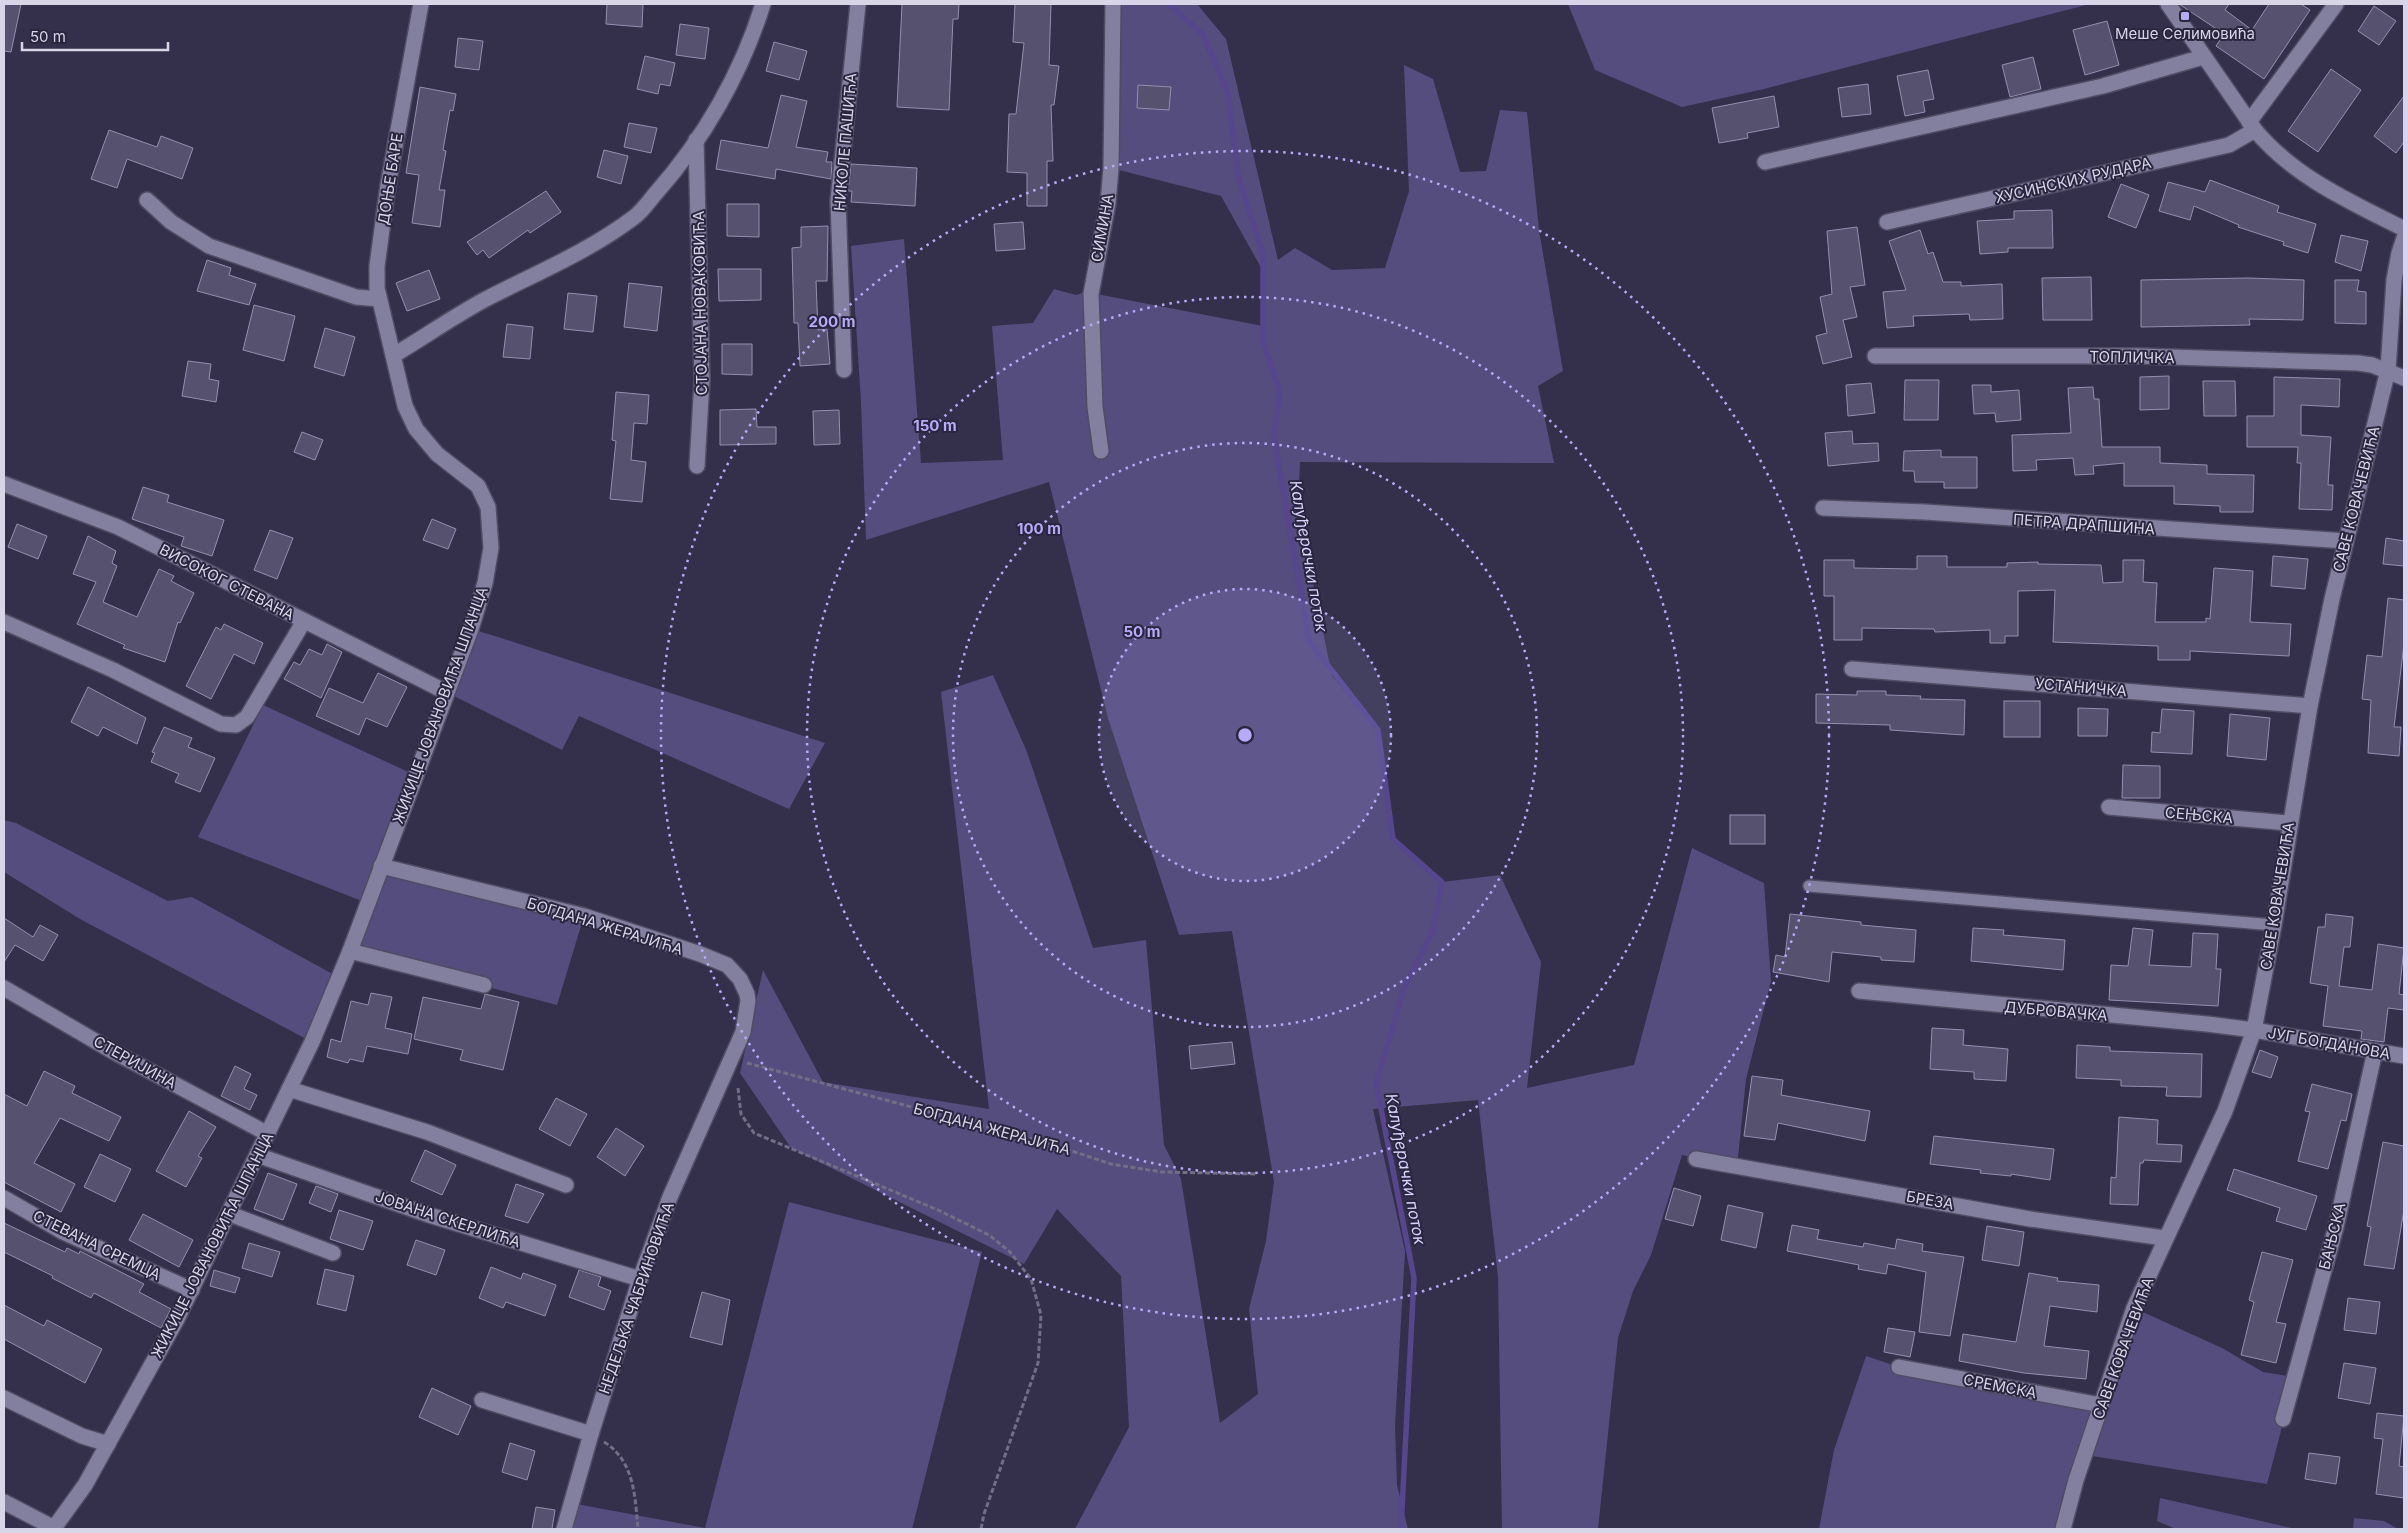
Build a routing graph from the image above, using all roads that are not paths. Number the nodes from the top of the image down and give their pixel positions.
1 (422, 4) edge
2 (763, 4) edge
3 (858, 4) edge
4 (1113, 4) edge
5 (2168, 4) edge
6 (2336, 4) edge
7 (2203, 57) junction
8 (2252, 126) junction
9 (696, 140) junction
10 (1765, 162) dead end
11 (147, 200) dead end
12 (1887, 222) dead end
13 (2404, 229) edge
14 (2404, 238) edge
15 (379, 299) junction
16 (394, 355) junction
17 (1875, 356) dead end
18 (844, 370) dead end
19 (2388, 370) junction
20 (2404, 378) edge
21 (1101, 450) dead end
22 (697, 466) dead end
23 (4, 484) edge
24 (1823, 508) dead end
25 (2346, 541) junction
26 (304, 621) junction
27 (4, 622) edge
28 (1852, 669) dead end
29 (446, 692) junction
30 (2310, 706) junction
31 (2108, 807) dead end
32 (2289, 823) junction
33 (381, 866) junction
34 (1809, 886) dead end
35 (2274, 925) junction
36 (350, 951) junction
37 (484, 985) dead end
38 (4, 988) edge
39 (1859, 990) dead end
40 (2254, 1030) junction
41 (2375, 1051) junction
42 (2404, 1056) edge
43 (726, 1074) joint
44 (289, 1089) junction
45 (268, 1134) junction
46 (258, 1155) junction
47 (1696, 1159) dead end
48 (566, 1185) dead end
49 (4, 1198) edge
50 (230, 1214) junction
51 (2164, 1238) junction
52 (333, 1253) dead end
53 (640, 1279) junction
54 (192, 1290) junction
55 (1899, 1368) dead end
56 (4, 1398) edge
57 (482, 1400) dead end
58 (2101, 1405) junction
59 (2284, 1419) dead end
60 (591, 1434) junction
61 (108, 1444) junction
62 (4, 1502) edge
63 (54, 1528) edge
64 (564, 1529) edge
65 (2063, 1529) edge

1 - 15 street, ДОЊЕ БАРЕ
2 - 9 street
3 - 18 street, НИКОЛЕ ПАШИЋА
4 - 21 street, СИМИНА
5 - 7 street
6 - 8 street
7 - 8 street
7 - 10 street
8 - 12 street, ХУСИНСКИХ РУДАРА
8 - 13 street
9 - 16 street
9 - 22 street, СТОЈАНА НОВАКОВИЋА
11 - 15 street
14 - 19 street, САВЕ КОВАЧЕВИЋА
15 - 16 street, ДОЊЕ БАРЕ
16 - 29 street, ЖИКИЦЕ ЈОВАНОВИЋА ШПАНЦА
17 - 19 street, ТОПЛИЧКА
19 - 20 street, ТОПЛИЧКА
19 - 25 street, САВЕ КОВАЧЕВИЋА
23 - 26 street, ВИСОКОГ СТЕВАНА
24 - 25 street, ПЕТРА ДРАПШИНА
25 - 30 street, САВЕ КОВАЧЕВИЋА
26 - 27 street
26 - 29 street, ВИСОКОГ СТЕВАНА
28 - 30 street, УСТАНИЧКА
29 - 33 street, ЖИКИЦЕ ЈОВАНОВИЋА ШПАНЦА
30 - 32 street, САВЕ КОВАЧЕВИЋА
31 - 32 street, СЕЊСКА
32 - 35 street, САВЕ КОВАЧЕВИЋА
33 - 36 street, ЖИКИЦЕ ЈОВАНОВИЋА ШПАНЦА
33 - 43 street, БОГДАНА ЖЕРАЈИЋА
34 - 35 lane
35 - 40 street, САВЕ КОВАЧЕВИЋА
36 - 37 street
36 - 44 street, ЖИКИЦЕ ЈОВАНОВИЋА ШПАНЦА
38 - 45 street, СТЕРИЈИНА
39 - 40 street, ДУБРОВАЧКА
40 - 41 street, ЈУГ БОГДАНОВА
40 - 51 street, САВЕ КОВАЧЕВИЋА
41 - 42 street, ЈУГ БОГДАНОВА
41 - 59 street, БАЊСКА
43 - 53 street, НЕДЕЉКА ЧАБРИНОВИЋА
44 - 45 street, ЖИКИЦЕ ЈОВАНОВИЋА ШПАНЦА
44 - 48 street
45 - 46 street, ЖИКИЦЕ ЈОВАНОВИЋА ШПАНЦА
46 - 50 street, ЖИКИЦЕ ЈОВАНОВИЋА ШПАНЦА
46 - 53 street, ЈОВАНА СКЕРЛИЋА
47 - 51 street, БРЕЗА
49 - 54 street, СТЕВАНА СРЕМЦА
50 - 52 street
50 - 54 street, ЖИКИЦЕ ЈОВАНОВИЋА ШПАНЦА
51 - 58 street, САВЕ КОВАЧЕВИЋА
53 - 60 street, НЕДЕЉКА ЧАБРИНОВИЋА
54 - 61 street, ЖИКИЦЕ ЈОВАНОВИЋА ШПАНЦА
55 - 58 street, СРЕМСКА
56 - 61 street
57 - 60 street
58 - 65 street, САВЕ КОВАЧЕВИЋА
60 - 64 street, НЕДЕЉКА ЧАБРИНОВИЋА
61 - 63 street, ЖИКИЦЕ ЈОВАНОВИЋА ШПАНЦА
62 - 63 street

